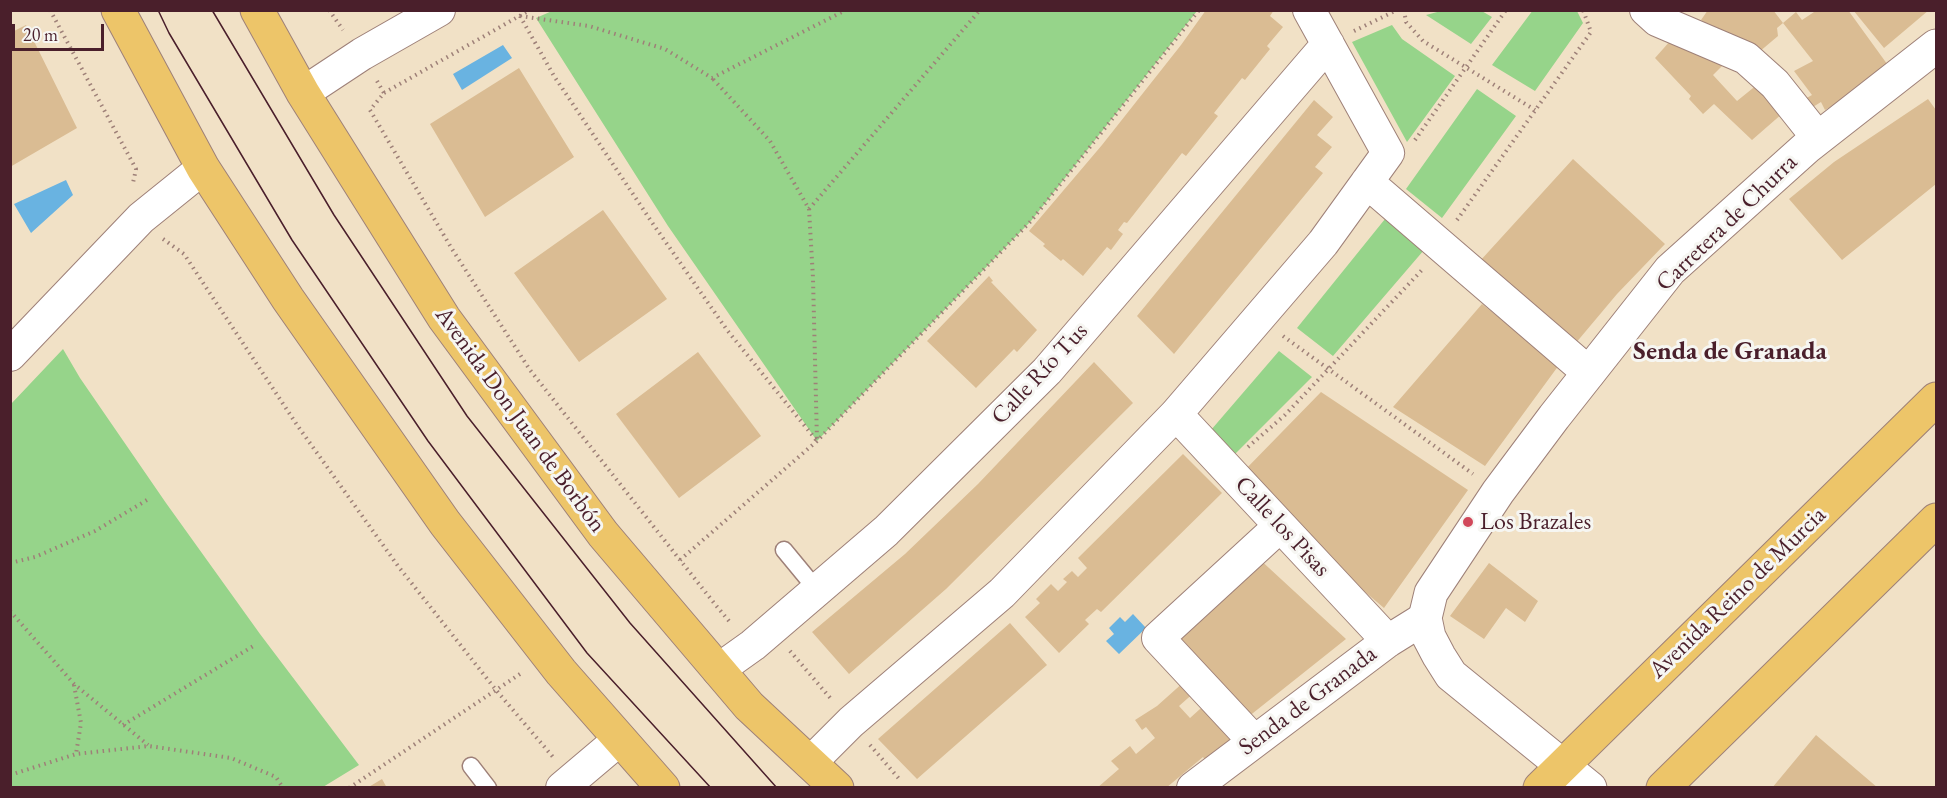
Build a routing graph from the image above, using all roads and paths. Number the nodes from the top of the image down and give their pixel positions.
1 (50, 10) edge
2 (118, 10) edge
3 (257, 10) edge
4 (329, 10) edge
5 (439, 10) edge
6 (530, 10) edge
7 (846, 10) edge
8 (980, 10) edge
9 (1199, 10) edge
10 (1309, 10) edge
11 (1396, 10) edge
12 (1404, 10) edge
13 (1646, 10) edge
14 (520, 16) junction
15 (1328, 44) junction
16 (1936, 46) edge
17 (362, 54) junction
18 (712, 78) junction
19 (303, 93) junction
20 (384, 93) junction
21 (1535, 110) dead end
22 (1818, 138) junction
23 (203, 168) junction
24 (1367, 182) junction
25 (809, 209) junction
26 (141, 218) junction
27 (1259, 317) junction
28 (10, 355) edge
29 (1589, 373) junction
30 (1936, 399) edge
31 (1176, 414) junction
32 (817, 441) junction
33 (1498, 492) junction
34 (147, 500) dead end
35 (1936, 520) edge
36 (1280, 526) junction
37 (784, 550) dead end
38 (680, 560) junction
39 (10, 563) edge
40 (817, 590) junction
41 (10, 611) edge
42 (1425, 618) junction
43 (771, 628) junction
44 (1388, 640) junction
45 (255, 645) dead end
46 (548, 655) junction
47 (718, 670) junction
48 (74, 684) junction
49 (496, 690) junction
50 (851, 722) junction
51 (123, 725) junction
52 (620, 739) junction
53 (1254, 741) junction
54 (148, 746) junction
55 (76, 754) junction
56 (810, 763) junction
57 (1562, 765) junction
58 (471, 766) dead end
59 (10, 776) edge
60 (901, 781) dead end
61 (567, 784) edge
62 (283, 788) edge
63 (349, 788) edge
64 (488, 788) edge
65 (663, 788) edge
66 (837, 788) edge
67 (1193, 788) edge
68 (1540, 788) edge
69 (1590, 788) edge
70 (1663, 788) edge

1 - 26 path
2 - 23 main road
3 - 19 main road, Avenida Don Juan de Borbón
4 - 17 path
5 - 17 street
6 - 14 path
7 - 18 path
8 - 25 path
9 - 32 path
10 - 15 street
11 - 15 path
12 - 21 path
13 - 22 street
14 - 18 path
14 - 20 path
14 - 32 path
15 - 24 street
15 - 40 street, Calle Río Tus
16 - 22 street, Carretera de Churra
17 - 19 street
17 - 20 path
18 - 25 path
19 - 47 main road, Avenida Don Juan de Borbón
20 - 38 path
22 - 29 street, Carretera de Churra
23 - 26 street
23 - 46 main road
24 - 27 street
24 - 29 street
25 - 32 path
26 - 28 street
26 - 49 path
27 - 31 street
27 - 33 path
29 - 33 street, Carretera de Churra
30 - 57 main road, Avenida Reino de Murcia
31 - 36 street, Calle los Pisas
31 - 50 street
32 - 38 path
33 - 42 street, Carretera de Churra
34 - 39 path
35 - 70 main road
36 - 44 street, Calle los Pisas
36 - 53 street
37 - 40 lane
38 - 43 path
40 - 43 street, Calle Río Tus
41 - 48 path
42 - 44 street, Senda de Granada
42 - 57 street
43 - 47 street, Calle Río Tus
43 - 50 path
44 - 53 street, Senda de Granada
45 - 51 path
46 - 49 path
46 - 52 main road
47 - 56 main road, Avenida Don Juan de Borbón
48 - 51 path
48 - 55 path
49 - 61 path
49 - 63 path
50 - 56 street
50 - 60 path
51 - 54 path
52 - 61 street
52 - 65 main road
53 - 67 street, Senda de Granada
54 - 55 path
54 - 62 path
55 - 59 path
56 - 66 main road, Avenida Don Juan de Borbón
57 - 68 main road, Avenida Reino de Murcia
57 - 69 street
58 - 64 lane

